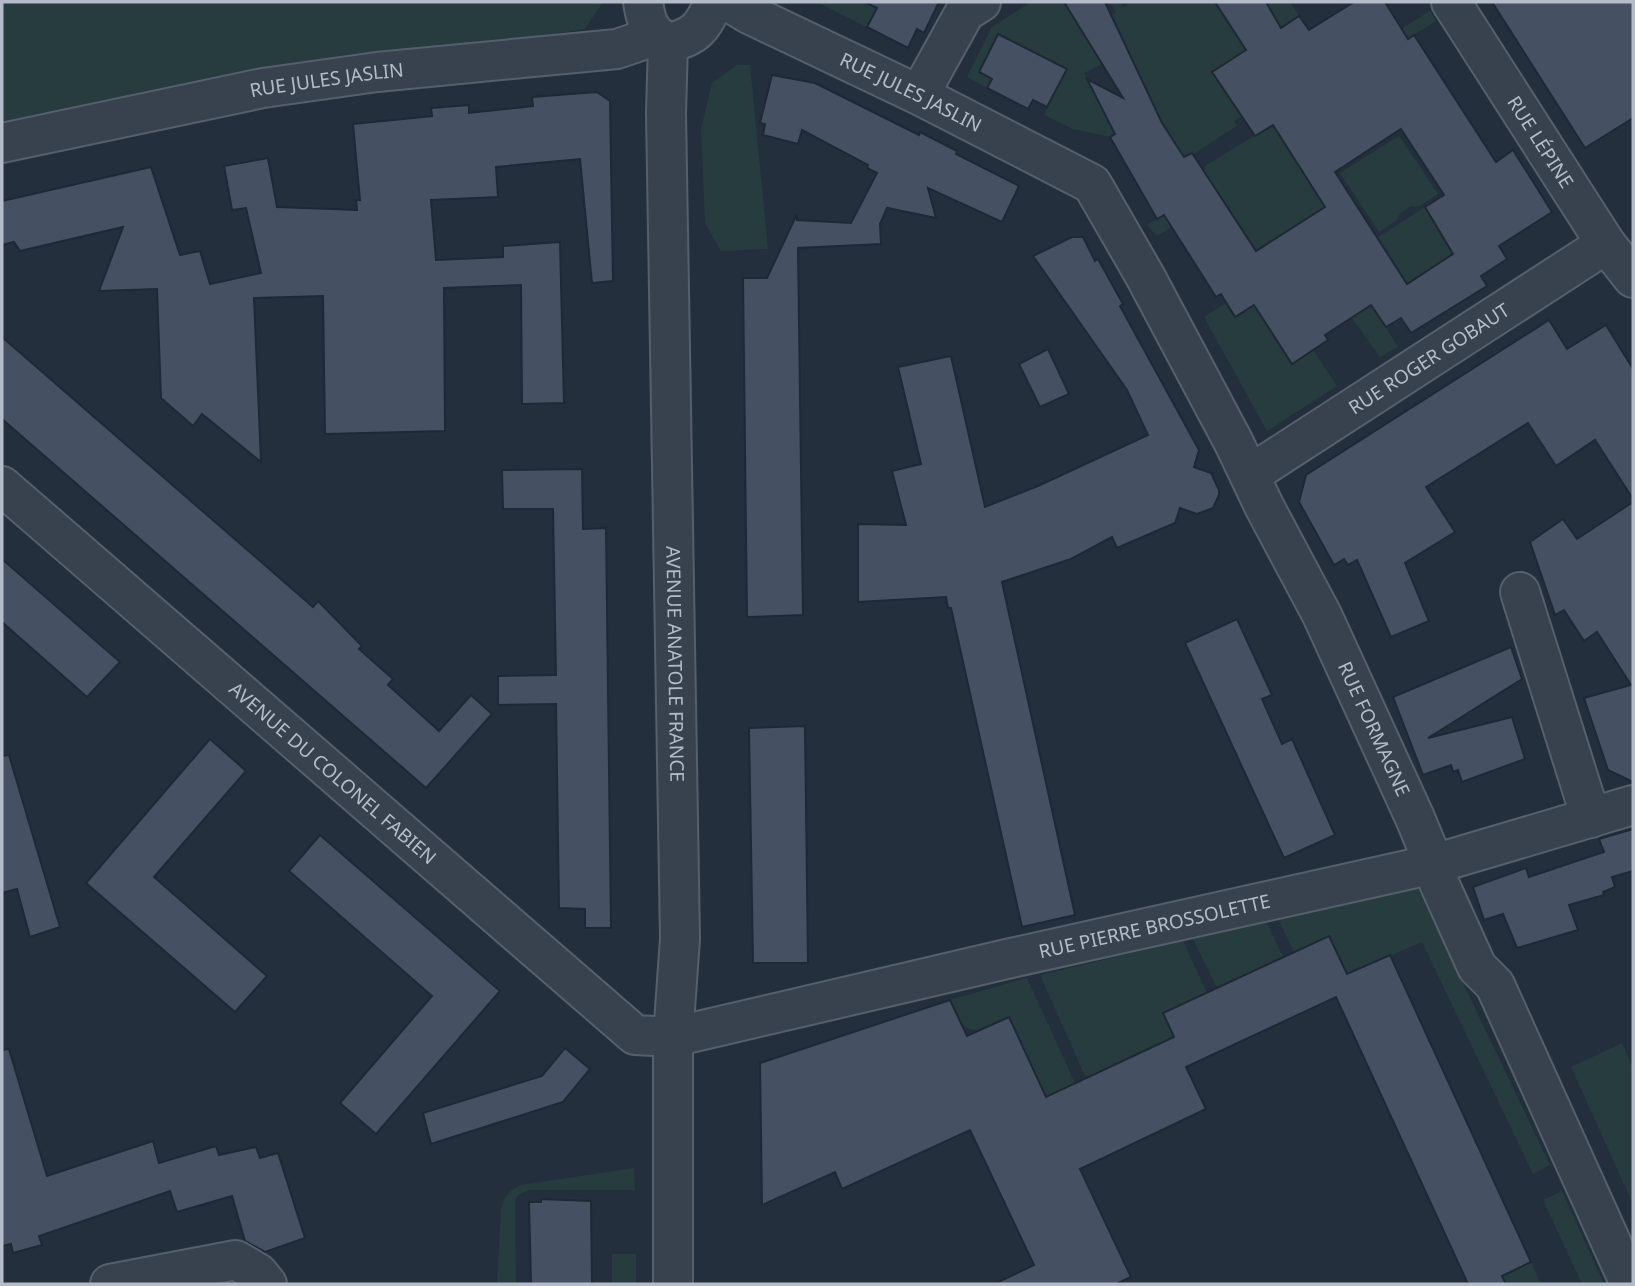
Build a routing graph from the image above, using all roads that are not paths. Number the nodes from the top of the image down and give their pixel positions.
1 (714, 2) edge
2 (729, 2) edge
3 (981, 2) edge
4 (1451, 2) edge
5 (655, 27) edge
6 (919, 96) junction
7 (2, 143) edge
8 (1092, 184) joint
9 (1605, 244) junction
10 (1633, 278) edge
11 (1251, 474) junction
12 (2, 486) edge
13 (1520, 592) dead end
14 (1633, 805) edge
15 (1591, 818) junction
16 (1434, 864) junction
17 (673, 1037) junction
18 (110, 1284) edge
19 (267, 1284) edge
20 (673, 1284) edge
21 (1630, 1284) edge

1 - 5 street, RUE JULES JASLIN
2 - 6 street, RUE JULES JASLIN
3 - 6 street
4 - 9 street, RUE LÉPINE
5 - 7 street, RUE JULES JASLIN
5 - 17 street, AVENUE ANATOLE FRANCE
6 - 8 street, RUE JULES JASLIN
8 - 11 street, RUE FORMAGNE
9 - 10 street, RUE LÉPINE
9 - 11 street, RUE ROGER GOBAUT
11 - 16 street, RUE FORMAGNE
12 - 17 street, AVENUE DU COLONEL FABIEN
13 - 15 street
14 - 15 street, RUE PIERRE BROSSOLETTE
15 - 16 street, RUE PIERRE BROSSOLETTE
16 - 17 street, RUE PIERRE BROSSOLETTE
16 - 21 street, RUE FORMAGNE
17 - 20 street, AVENUE ANATOLE FRANCE
18 - 19 street

